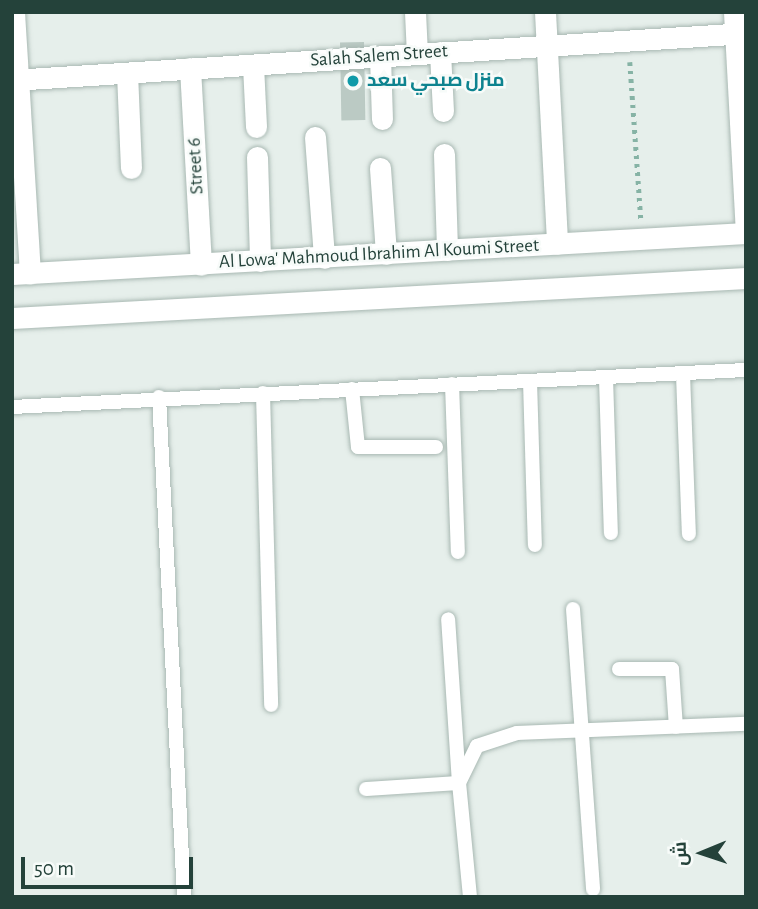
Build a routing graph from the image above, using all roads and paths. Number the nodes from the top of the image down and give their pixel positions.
1 (14, 12) edge
2 (415, 12) edge
3 (545, 12) edge
4 (734, 12) edge
5 (740, 34) edge
6 (628, 40) junction
7 (547, 45) junction
8 (440, 52) junction
9 (417, 54) junction
10 (380, 56) junction
11 (253, 65) junction
12 (190, 68) junction
13 (127, 73) junction
14 (15, 79) edge
15 (443, 111) dead end
16 (382, 119) dead end
17 (256, 127) dead end
18 (315, 137) dead end
19 (444, 154) dead end
20 (257, 157) dead end
21 (131, 168) dead end
22 (380, 168) dead end
23 (746, 233) edge
24 (642, 239) junction
25 (557, 244) junction
26 (447, 250) junction
27 (386, 254) junction
28 (324, 258) junction
29 (260, 261) junction
30 (201, 265) junction
31 (21, 274) edge
32 (746, 278) edge
33 (12, 318) edge
34 (746, 370) edge
35 (683, 374) junction
36 (606, 378) junction
37 (530, 381) junction
38 (452, 384) junction
39 (352, 389) junction
40 (263, 393) junction
41 (159, 397) junction
42 (12, 407) edge
43 (436, 447) dead end
44 (611, 533) dead end
45 (690, 534) dead end
46 (535, 545) dead end
47 (458, 552) dead end
48 (573, 609) dead end
49 (448, 619) dead end
50 (619, 669) dead end
51 (271, 705) dead end
52 (746, 724) edge
53 (676, 727) junction
54 (578, 730) junction
55 (459, 783) junction
56 (366, 789) dead end
57 (593, 889) dead end
58 (184, 897) edge
59 (470, 897) edge

1 - 14 street
2 - 9 street
3 - 7 street
4 - 5 street
5 - 6 street, Salah Salem Street
5 - 23 street
6 - 7 street, Salah Salem Street
6 - 24 path
7 - 8 street, Salah Salem Street
7 - 25 street
8 - 9 street, Salah Salem Street
8 - 15 street
9 - 10 street, Salah Salem Street
10 - 11 street, Salah Salem Street
10 - 16 street
11 - 12 street, Salah Salem Street
11 - 17 street
12 - 13 street, Salah Salem Street
12 - 30 street, Street 6
13 - 14 street, Salah Salem Street
13 - 21 street
14 - 31 street
18 - 28 street
19 - 26 street
20 - 29 street
22 - 27 street
23 - 24 street, Al Lowa' Mahmoud Ibrahim Al Koumi Street
24 - 25 street, Al Lowa' Mahmoud Ibrahim Al Koumi Street
25 - 26 street, Al Lowa' Mahmoud Ibrahim Al Koumi Street
26 - 27 street, Al Lowa' Mahmoud Ibrahim Al Koumi Street
27 - 28 street, Al Lowa' Mahmoud Ibrahim Al Koumi Street
28 - 29 street, Al Lowa' Mahmoud Ibrahim Al Koumi Street
29 - 30 street, Al Lowa' Mahmoud Ibrahim Al Koumi Street
30 - 31 street, Al Lowa' Mahmoud Ibrahim Al Koumi Street
32 - 33 street
34 - 35 lane
35 - 36 lane
35 - 45 lane
36 - 37 lane
36 - 44 lane
37 - 38 lane
37 - 46 lane
38 - 39 lane
38 - 47 lane
39 - 40 lane
39 - 43 lane
40 - 41 lane
40 - 51 lane
41 - 42 lane
41 - 58 lane
48 - 54 lane
49 - 55 lane
50 - 53 lane
52 - 53 lane
53 - 54 lane
54 - 55 lane
54 - 57 lane
55 - 56 lane
55 - 59 lane

